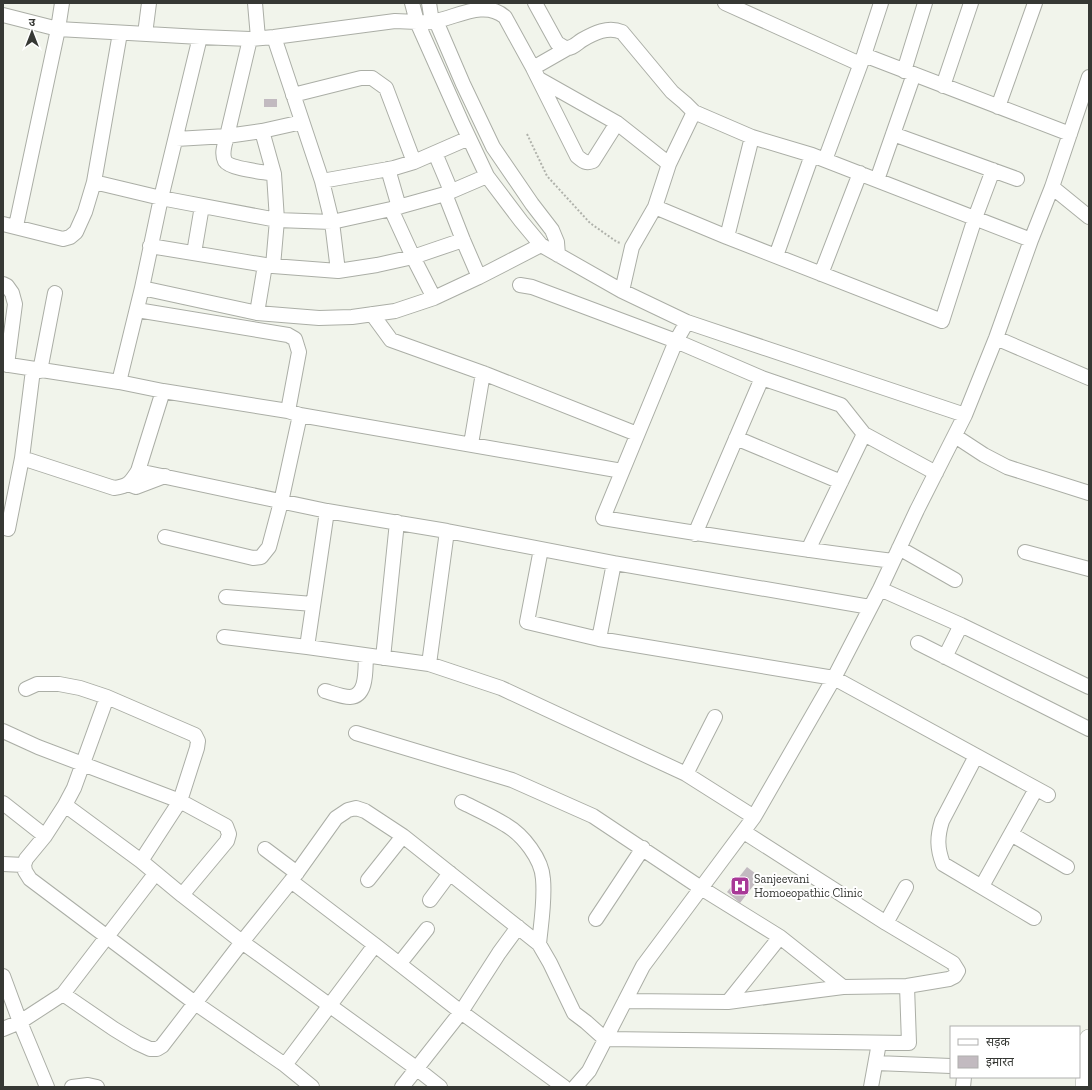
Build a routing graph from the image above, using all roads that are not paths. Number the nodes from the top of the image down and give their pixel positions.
1 (62, 3) edge
2 (149, 3) edge
3 (255, 3) edge
4 (412, 3) edge
5 (428, 3) edge
6 (535, 3) edge
7 (725, 3) edge
8 (881, 3) edge
9 (925, 3) edge
10 (971, 3) edge
11 (1034, 3) edge
12 (3, 15) edge
13 (417, 22) junction
14 (434, 22) junction
15 (58, 29) junction
16 (120, 33) junction
17 (145, 34) junction
18 (200, 37) junction
19 (274, 37) junction
20 (254, 38) junction
21 (568, 48) junction
22 (862, 60) junction
23 (909, 73) junction
24 (536, 74) junction
25 (1089, 78) edge
26 (943, 86) junction
27 (456, 88) junction
28 (293, 95) junction
29 (998, 107) junction
30 (694, 112) junction
31 (471, 118) junction
32 (302, 122) junction
33 (617, 123) junction
34 (262, 131) junction
35 (893, 134) junction
36 (1070, 134) junction
37 (227, 136) junction
38 (752, 137) junction
39 (469, 138) junction
40 (176, 139) junction
41 (435, 153) junction
42 (818, 157) junction
43 (414, 162) junction
44 (669, 164) junction
45 (388, 169) junction
46 (993, 170) junction
47 (860, 173) junction
48 (274, 174) junction
49 (487, 176) junction
50 (1017, 179) dead end
51 (877, 180) junction
52 (322, 181) junction
53 (94, 182) junction
54 (1052, 187) junction
55 (448, 193) junction
56 (161, 198) junction
57 (202, 206) junction
58 (523, 207) junction
59 (395, 208) junction
60 (655, 208) junction
61 (1089, 217) edge
62 (975, 218) junction
63 (277, 220) junction
64 (332, 222) junction
65 (9, 225) edge
66 (727, 237) junction
67 (463, 240) junction
68 (1031, 240) junction
69 (541, 245) junction
70 (150, 246) junction
71 (194, 253) junction
72 (558, 255) junction
73 (776, 256) junction
74 (413, 257) junction
75 (269, 266) junction
76 (338, 271) junction
77 (821, 274) junction
78 (479, 277) junction
79 (3, 284) edge
80 (520, 285) dead end
81 (622, 291) junction
82 (55, 293) dead end
83 (434, 298) junction
84 (139, 299) junction
85 (257, 313) junction
86 (372, 314) junction
87 (687, 322) junction
88 (996, 338) junction
89 (676, 341) junction
90 (5, 365) edge
91 (37, 370) junction
92 (483, 373) junction
93 (762, 378) junction
94 (1089, 378) edge
95 (119, 382) junction
96 (162, 391) junction
97 (294, 413) junction
98 (966, 415) junction
99 (637, 434) junction
100 (864, 434) junction
101 (955, 436) junction
102 (736, 438) junction
103 (471, 444) junction
104 (22, 458) junction
105 (138, 471) junction
106 (622, 471) junction
107 (936, 473) junction
108 (165, 476) junction
109 (841, 482) junction
110 (128, 484) junction
111 (1089, 493) edge
112 (281, 502) junction
113 (327, 511) junction
114 (397, 522) junction
115 (8, 529) dead end
116 (447, 531) junction
117 (695, 534) junction
118 (165, 537) dead end
119 (899, 548) junction
120 (541, 549) junction
121 (808, 550) junction
122 (1025, 552) dead end
123 (893, 561) junction
124 (614, 563) junction
125 (1089, 569) edge
126 (955, 580) dead end
127 (880, 588) junction
128 (226, 596) dead end
129 (313, 604) junction
130 (870, 607) junction
131 (961, 625) junction
132 (224, 637) dead end
133 (599, 639) junction
134 (918, 643) dead end
135 (307, 646) junction
136 (366, 656) junction
137 (945, 657) junction
138 (383, 658) junction
139 (428, 664) junction
140 (834, 678) junction
141 (1085, 685) edge
142 (26, 689) dead end
143 (325, 691) dead end
144 (107, 697) junction
145 (715, 717) dead end
146 (1089, 729) edge
147 (3, 731) edge
148 (356, 733) dead end
149 (976, 756) junction
150 (83, 765) junction
151 (686, 774) junction
152 (180, 801) junction
153 (462, 802) dead end
154 (3, 803) edge
155 (65, 805) junction
156 (754, 817) junction
157 (744, 832) junction
158 (1011, 834) junction
159 (45, 836) junction
160 (403, 836) junction
161 (643, 848) junction
162 (265, 849) dead end
163 (141, 861) junction
164 (3, 864) edge
165 (24, 865) junction
166 (1067, 867) dead end
167 (450, 873) junction
168 (155, 874) junction
169 (294, 877) junction
170 (368, 880) dead end
171 (982, 886) junction
172 (906, 887) dead end
173 (701, 888) junction
174 (182, 895) junction
175 (430, 900) dead end
176 (1034, 918) dead end
177 (596, 919) dead end
178 (886, 923) junction
179 (518, 927) junction
180 (427, 929) dead end
181 (107, 936) junction
182 (780, 937) junction
183 (242, 942) junction
184 (539, 944) junction
185 (375, 945) junction
186 (400, 964) junction
187 (3, 976) edge
188 (907, 986) junction
189 (843, 987) junction
190 (63, 994) junction
191 (625, 1001) junction
192 (728, 1002) junction
193 (195, 1003) junction
194 (331, 1005) junction
195 (461, 1012) junction
196 (20, 1022) junction
197 (3, 1029) edge
198 (605, 1039) junction
199 (1089, 1039) edge
200 (880, 1043) junction
201 (876, 1063) junction
202 (285, 1065) junction
203 (950, 1066) edge
204 (416, 1068) junction
205 (1084, 1079) edge
206 (47, 1087) edge
207 (72, 1087) edge
208 (97, 1087) edge
209 (312, 1087) edge
210 (402, 1087) edge
211 (440, 1087) edge
212 (564, 1087) edge
213 (575, 1087) edge
214 (871, 1087) edge

1 - 15 street
2 - 17 street
3 - 20 street
4 - 13 street
5 - 14 street
6 - 21 street
7 - 22 street
8 - 22 street
9 - 23 street
10 - 26 street
11 - 29 street
12 - 15 street
13 - 14 street
13 - 19 street
13 - 27 street
14 - 24 street
14 - 27 street
15 - 16 street
15 - 65 street
16 - 17 street
16 - 53 street
17 - 18 street
18 - 20 street
18 - 40 street
19 - 20 street
19 - 28 street
20 - 37 street
21 - 24 street
21 - 30 street
22 - 23 street
22 - 42 street
23 - 26 street
23 - 35 street
24 - 33 street
24 - 33 street
25 - 36 street
26 - 29 street
27 - 31 street
28 - 32 street
28 - 43 street
29 - 36 street
30 - 38 street
30 - 44 street
31 - 39 street
31 - 58 street
32 - 34 street
32 - 52 street
33 - 44 street
34 - 37 street
34 - 48 street
35 - 46 street
35 - 51 street
36 - 54 street
37 - 40 street
37 - 48 street
38 - 42 street
38 - 66 street
39 - 41 street
39 - 49 street
40 - 56 street
41 - 43 street
41 - 55 street
42 - 47 street
42 - 73 street
43 - 45 street
44 - 60 street
45 - 52 street
45 - 59 street
46 - 50 street
46 - 62 street
47 - 51 street
47 - 77 street
48 - 63 street
49 - 55 street
49 - 58 street
51 - 62 street
52 - 64 street
53 - 56 street
53 - 65 street
54 - 61 street
54 - 68 street
55 - 59 street
55 - 67 street
56 - 57 street
56 - 70 street
57 - 63 street
57 - 71 street
58 - 69 street
58 - 72 street
59 - 64 street
59 - 74 street
60 - 66 street
60 - 81 street
62 - 68 street
62 - 77 street
63 - 64 street
63 - 75 street
64 - 76 street
66 - 73 street
67 - 74 street
67 - 78 street
68 - 88 street
69 - 72 street
69 - 78 street
70 - 71 street
70 - 84 street
71 - 75 street
72 - 81 street
73 - 77 street
74 - 76 street
74 - 83 street
75 - 76 street
75 - 85 street
78 - 83 street
79 - 90 street
80 - 89 street
81 - 87 street
82 - 91 street
83 - 86 street
84 - 85 street
84 - 95 street
84 - 97 street
85 - 86 street
86 - 92 street
87 - 89 street
87 - 98 street
88 - 94 street
88 - 98 street
89 - 93 street
89 - 99 street
90 - 91 street
91 - 95 street
91 - 104 street
92 - 99 street
92 - 103 street
93 - 100 street
93 - 102 street
95 - 96 street
96 - 97 street
96 - 105 street
97 - 103 street
97 - 112 street
98 - 101 street
99 - 106 street
100 - 107 street
100 - 109 street
101 - 107 street
101 - 111 street
102 - 109 street
102 - 117 street
103 - 106 street
104 - 110 street
104 - 115 street
105 - 108 street
105 - 110 street
106 - 117 street
107 - 119 street
108 - 110 street
108 - 112 street
109 - 121 street
112 - 113 street
112 - 118 street
113 - 114 street
113 - 129 street
114 - 116 street
114 - 138 street
116 - 120 street
116 - 139 street
117 - 121 street
119 - 123 street
119 - 126 street
120 - 124 street
120 - 133 street
121 - 123 street
122 - 125 street
123 - 127 street
124 - 130 street
124 - 133 street
127 - 130 street
127 - 131 street
128 - 129 street
129 - 135 street
130 - 140 street
131 - 137 street
131 - 141 street
132 - 135 street
133 - 140 street
134 - 137 street
135 - 136 street
136 - 138 street
136 - 143 street
137 - 146 street
138 - 139 street
139 - 151 street
140 - 149 street
140 - 156 street
142 - 144 street
144 - 150 street
144 - 152 street
145 - 151 street
147 - 150 street
148 - 161 street
149 - 158 street
149 - 171 street
150 - 152 street
150 - 155 street
151 - 156 street
152 - 163 street
152 - 174 street
153 - 184 street
154 - 159 street
155 - 159 street
155 - 163 street
156 - 157 street
157 - 173 street
157 - 178 street
158 - 166 street
158 - 171 street
159 - 165 street
160 - 167 street
160 - 169 street
160 - 170 street
161 - 173 street
161 - 177 street
162 - 169 street
163 - 168 street
164 - 165 street
165 - 181 street
167 - 175 street
167 - 179 street
168 - 174 street
168 - 181 street
169 - 183 street
169 - 185 street
171 - 176 street
172 - 178 street
173 - 182 street
173 - 191 street
174 - 183 street
178 - 188 street
179 - 184 street
179 - 195 street
180 - 186 street
181 - 190 street
181 - 193 street
182 - 189 street
182 - 192 street
183 - 193 street
183 - 194 street
184 - 198 street
185 - 186 street
185 - 194 street
186 - 195 street
187 - 196 street
188 - 189 street
188 - 200 street
189 - 192 street
190 - 193 street
190 - 196 street
191 - 192 street
191 - 198 street
193 - 202 street
194 - 202 street
194 - 204 street
195 - 204 street
195 - 212 street
196 - 197 street
196 - 206 street
198 - 200 street
198 - 213 street
199 - 205 street
200 - 201 street
201 - 203 street
201 - 214 street
202 - 209 street
204 - 210 street
204 - 211 street
207 - 208 street

